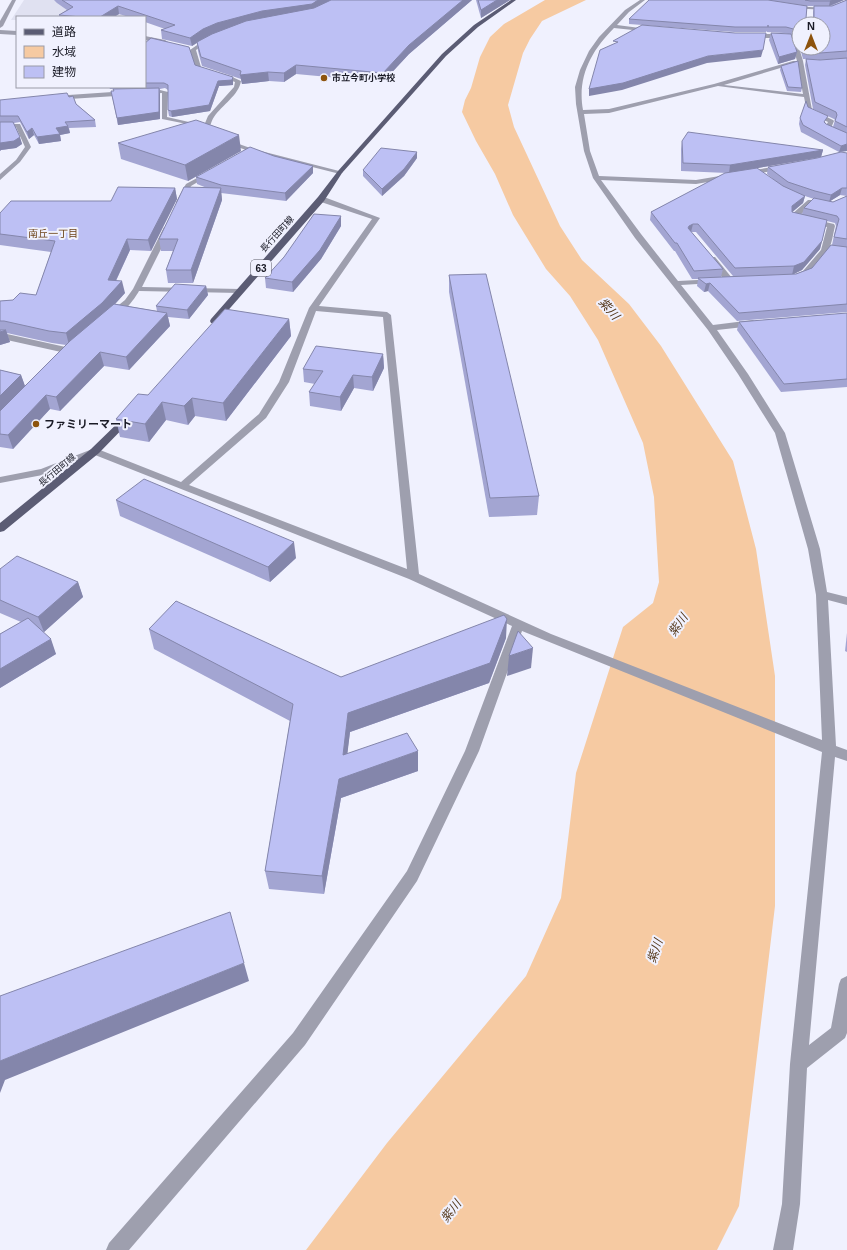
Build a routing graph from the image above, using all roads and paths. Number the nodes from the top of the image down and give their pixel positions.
1 (14, 0) edge
2 (514, 0) edge
3 (643, 0) edge
4 (786, 6) edge
5 (835, 7) edge
6 (809, 9) junction
7 (809, 16) dead end
8 (0, 26) edge
9 (613, 26) junction
10 (659, 30) edge
11 (0, 32) edge
12 (791, 32) edge
13 (16, 33) edge
14 (741, 36) edge
15 (784, 36) junction
16 (214, 37) edge
17 (146, 38) edge
18 (170, 43) edge
19 (803, 61) junction
20 (716, 85) junction
21 (806, 96) junction
22 (47, 98) edge
23 (581, 112) junction
24 (0, 126) edge
25 (847, 138) edge
26 (221, 139) edge
27 (251, 150) junction
28 (239, 157) edge
29 (794, 166) edge
30 (220, 167) edge
31 (340, 172) junction
32 (758, 172) junction
33 (0, 178) edge
34 (596, 178) junction
35 (768, 180) edge
36 (321, 199) junction
37 (811, 202) edge
38 (178, 206) edge
39 (171, 220) edge
40 (706, 252) edge
41 (786, 278) edge
42 (677, 283) junction
43 (137, 289) junction
44 (240, 291) junction
45 (313, 308) junction
46 (105, 321) edge
47 (765, 322) edge
48 (210, 326) edge
49 (711, 328) junction
50 (0, 337) edge
51 (60, 360) edge
52 (134, 412) edge
53 (95, 451) junction
54 (0, 480) edge
55 (182, 485) junction
56 (0, 529) edge
57 (413, 576) junction
58 (822, 595) junction
59 (847, 601) edge
60 (519, 623) junction
61 (829, 748) junction
62 (847, 756) edge
63 (847, 984) edge
64 (799, 1064) junction
65 (116, 1250) edge
66 (783, 1250) edge

1 - 8 street
2 - 31 main road, 長行田町線 / 63
3 - 9 street
4 - 6 street
5 - 6 street
6 - 7 street
9 - 10 street
9 - 23 street
11 - 13 street
12 - 15 street
14 - 15 street
15 - 19 street
16 - 22 street
17 - 18 street
19 - 20 street
19 - 21 street
20 - 21 street
20 - 23 street
21 - 25 street
23 - 34 street
24 - 33 street
26 - 27 street
27 - 28 street
27 - 31 street
29 - 32 street
30 - 38 street
31 - 36 main road, 長行田町線 / 63
32 - 34 street
32 - 35 street
34 - 42 street
36 - 44 main road, 長行田町線 / 63
36 - 45 street
37 - 41 street
39 - 43 street
40 - 42 street
42 - 49 street
43 - 44 street
43 - 46 street
44 - 48 main road, 長行田町線 / 63
45 - 55 street
45 - 57 street
47 - 49 street
49 - 58 street
50 - 51 street
52 - 53 main road, 長行田町線
53 - 54 street
53 - 55 street
53 - 56 main road, 長行田町線
55 - 57 street
57 - 60 street
58 - 59 street
58 - 61 street
60 - 61 street
60 - 65 street
61 - 62 street
61 - 64 street
63 - 64 street
64 - 66 street

